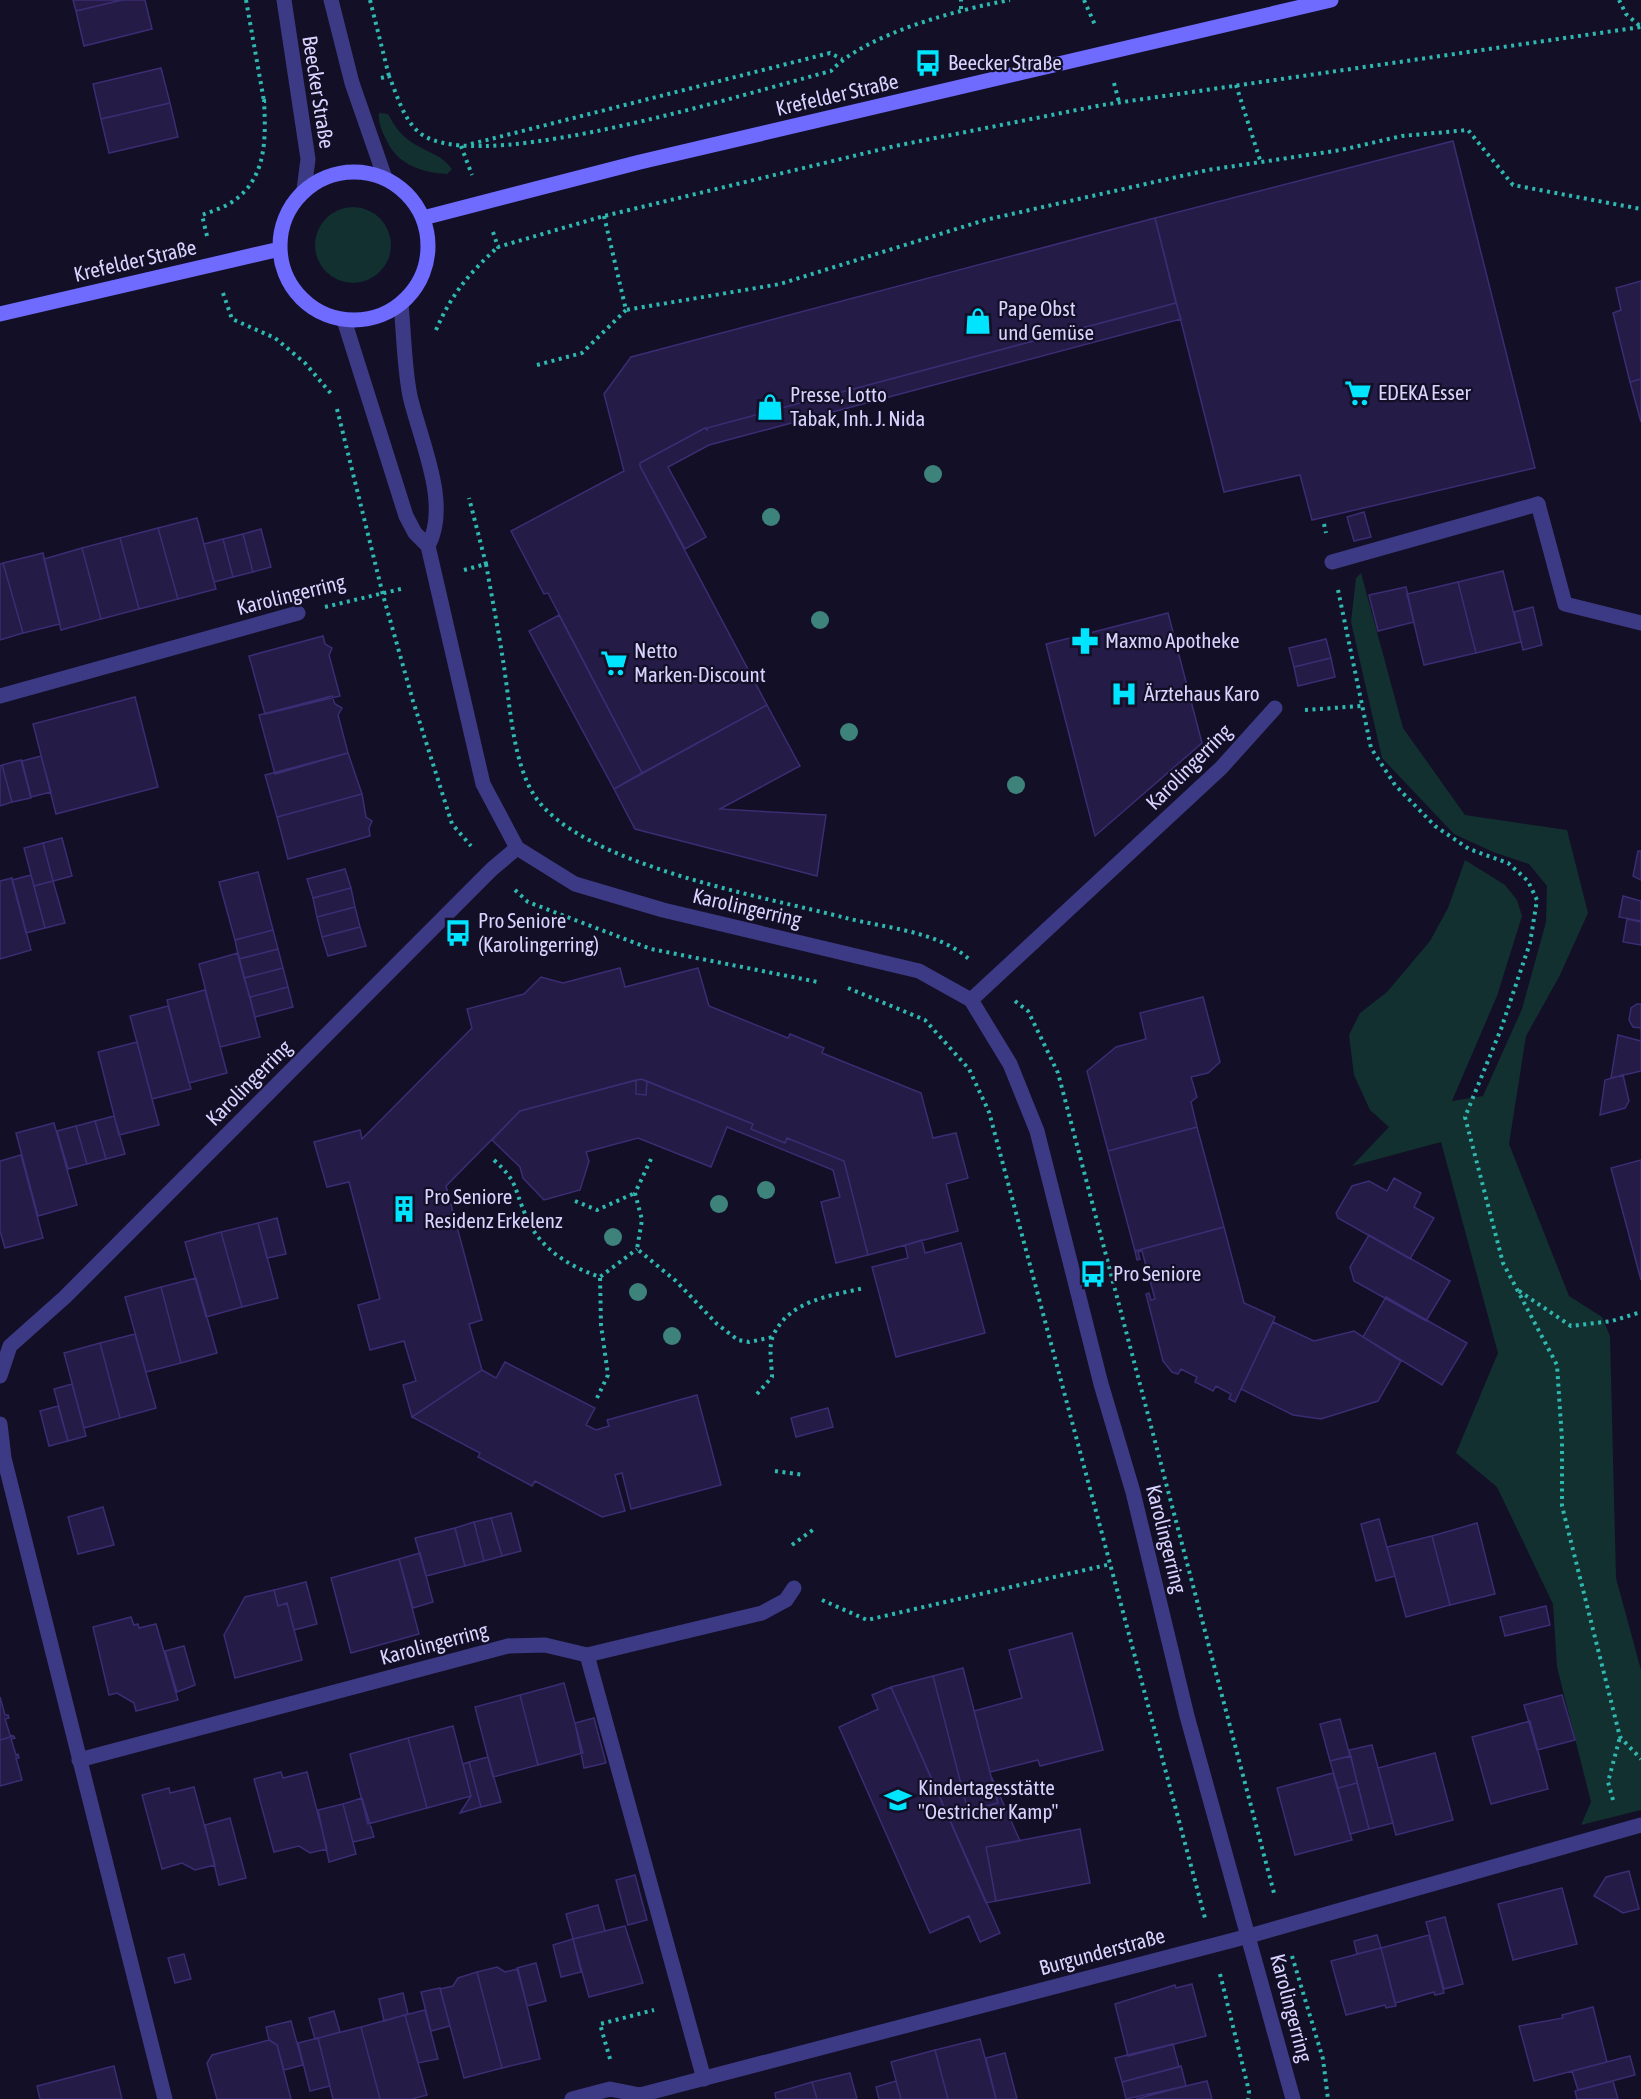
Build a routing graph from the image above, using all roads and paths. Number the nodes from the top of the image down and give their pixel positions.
1 (246, 0) edge
2 (284, 0) edge
3 (331, 0) edge
4 (370, 0) edge
5 (961, 0) edge
6 (1010, 0) edge
7 (1331, 0) edge
8 (1619, 0) edge
9 (961, 9) junction
10 (1641, 27) edge
11 (842, 59) junction
12 (388, 76) junction
13 (352, 83) junction
14 (1236, 85) junction
15 (296, 94) junction
16 (264, 101) junction
17 (460, 146) junction
18 (1262, 163) junction
19 (385, 178) junction
20 (304, 190) junction
21 (484, 204) junction
22 (1641, 209) edge
23 (202, 215) dead end
24 (604, 216) junction
25 (423, 218) junction
26 (280, 249) junction
27 (400, 304) junction
28 (626, 310) junction
29 (0, 314) edge
30 (232, 319) dead end
31 (344, 320) junction
32 (537, 365) dead end
33 (1324, 524) dead end
34 (428, 546) junction
35 (1332, 562) junction
36 (486, 564) dead end
37 (383, 595) junction
38 (298, 613) joint
39 (1641, 623) edge
40 (0, 696) edge
41 (1361, 706) junction
42 (1275, 708) joint
43 (517, 848) junction
44 (492, 869) junction
45 (993, 981) junction
46 (822, 982) dead end
47 (844, 987) dead end
48 (971, 1000) junction
49 (651, 1159) dead end
50 (494, 1160) dead end
51 (635, 1192) junction
52 (575, 1201) dead end
53 (637, 1249) junction
54 (600, 1277) junction
55 (864, 1288) dead end
56 (1516, 1290) junction
57 (1641, 1312) edge
58 (773, 1337) junction
59 (5, 1341) edge
60 (0, 1376) edge
61 (757, 1394) dead end
62 (597, 1398) dead end
63 (0, 1424) edge
64 (775, 1471) dead end
65 (804, 1475) dead end
66 (814, 1529) dead end
67 (792, 1545) dead end
68 (1111, 1564) junction
69 (794, 1588) joint
70 (587, 1655) junction
71 (1641, 1759) edge
72 (79, 1760) junction
73 (1641, 1826) edge
74 (1282, 1926) junction
75 (1249, 1935) junction
76 (1212, 1945) junction
77 (683, 2002) junction
78 (704, 2079) junction
79 (618, 2091) junction
80 (165, 2099) edge
81 (572, 2099) edge
82 (1248, 2099) edge
83 (1293, 2099) edge
84 (1328, 2099) edge

1 - 16 path
2 - 15 street, Beecker Straße
3 - 13 street, Beecker Straße
4 - 12 path
5 - 9 path
6 - 9 path
7 - 21 street, Krefelder Straße
8 - 10 path
9 - 11 path
10 - 14 path
11 - 17 path
11 - 17 path
12 - 13 path
12 - 17 path
13 - 19 street, Beecker Straße
14 - 18 path
14 - 24 path
15 - 16 path
15 - 20 street, Beecker Straße
16 - 23 path
17 - 21 path
18 - 22 path
18 - 28 path
19 - 20 street
19 - 25 street
20 - 26 street
21 - 24 path
21 - 25 street, Krefelder Straße
24 - 28 path
25 - 27 street
26 - 29 street, Krefelder Straße
26 - 31 street
27 - 31 street
27 - 34 street
28 - 32 path
30 - 37 path
31 - 34 street
33 - 35 path
34 - 43 street
35 - 39 street
35 - 41 path
36 - 45 path
37 - 38 path, Karolingerring
37 - 44 path
38 - 40 street, Karolingerring
41 - 42 path
41 - 56 path
42 - 45 street, Karolingerring
43 - 44 street, Karolingerring
43 - 48 street, Karolingerring
44 - 46 path
44 - 59 street, Karolingerring
45 - 48 street, Karolingerring
45 - 74 path
47 - 68 path
48 - 75 street, Karolingerring
49 - 51 path
50 - 54 path
51 - 52 path
51 - 53 path
53 - 54 path
53 - 58 path
54 - 62 path
55 - 58 path
56 - 57 path
56 - 71 path
58 - 61 path
59 - 60 street, Karolingerring
63 - 72 street
64 - 65 path
66 - 67 path
68 - 69 path
68 - 76 path
69 - 70 street, Karolingerring
70 - 72 street, Karolingerring
70 - 77 street
72 - 80 street
73 - 74 street, Burgunderstraße
74 - 75 street, Burgunderstraße
74 - 84 path
75 - 76 street, Burgunderstraße
75 - 83 street, Karolingerring
76 - 78 street, Burgunderstraße
76 - 82 path
77 - 78 street
77 - 79 path
78 - 79 street, Burgunderstraße
79 - 81 street, Burgunderstraße

